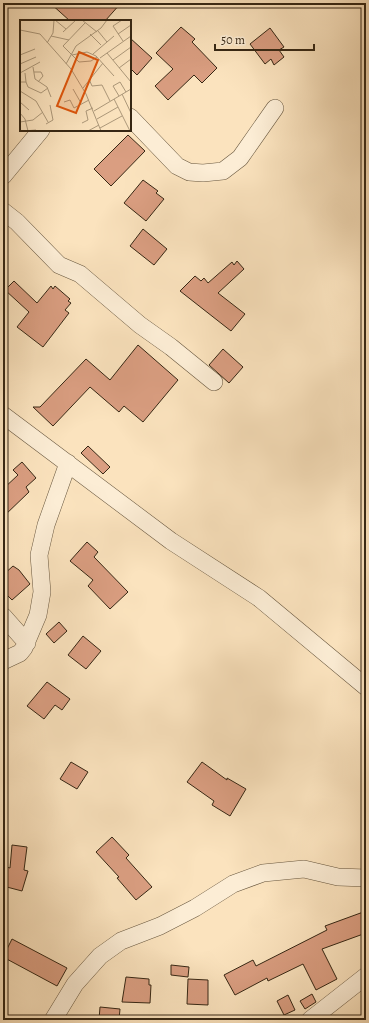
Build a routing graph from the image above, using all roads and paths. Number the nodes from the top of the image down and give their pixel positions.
1 (275, 108) dead end
2 (131, 118) edge
3 (40, 131) edge
4 (3, 176) edge
5 (3, 211) edge
6 (214, 382) dead end
7 (3, 414) edge
8 (68, 463) junction
9 (3, 616) edge
10 (27, 643) junction
11 (3, 661) edge
12 (366, 687) edge
13 (366, 878) edge
14 (366, 976) edge
15 (53, 1020) edge
16 (310, 1020) edge

1 - 2 street
3 - 4 street
5 - 6 street
7 - 8 street
8 - 10 street
8 - 12 street
9 - 10 street
10 - 11 street
13 - 15 street
14 - 16 street

